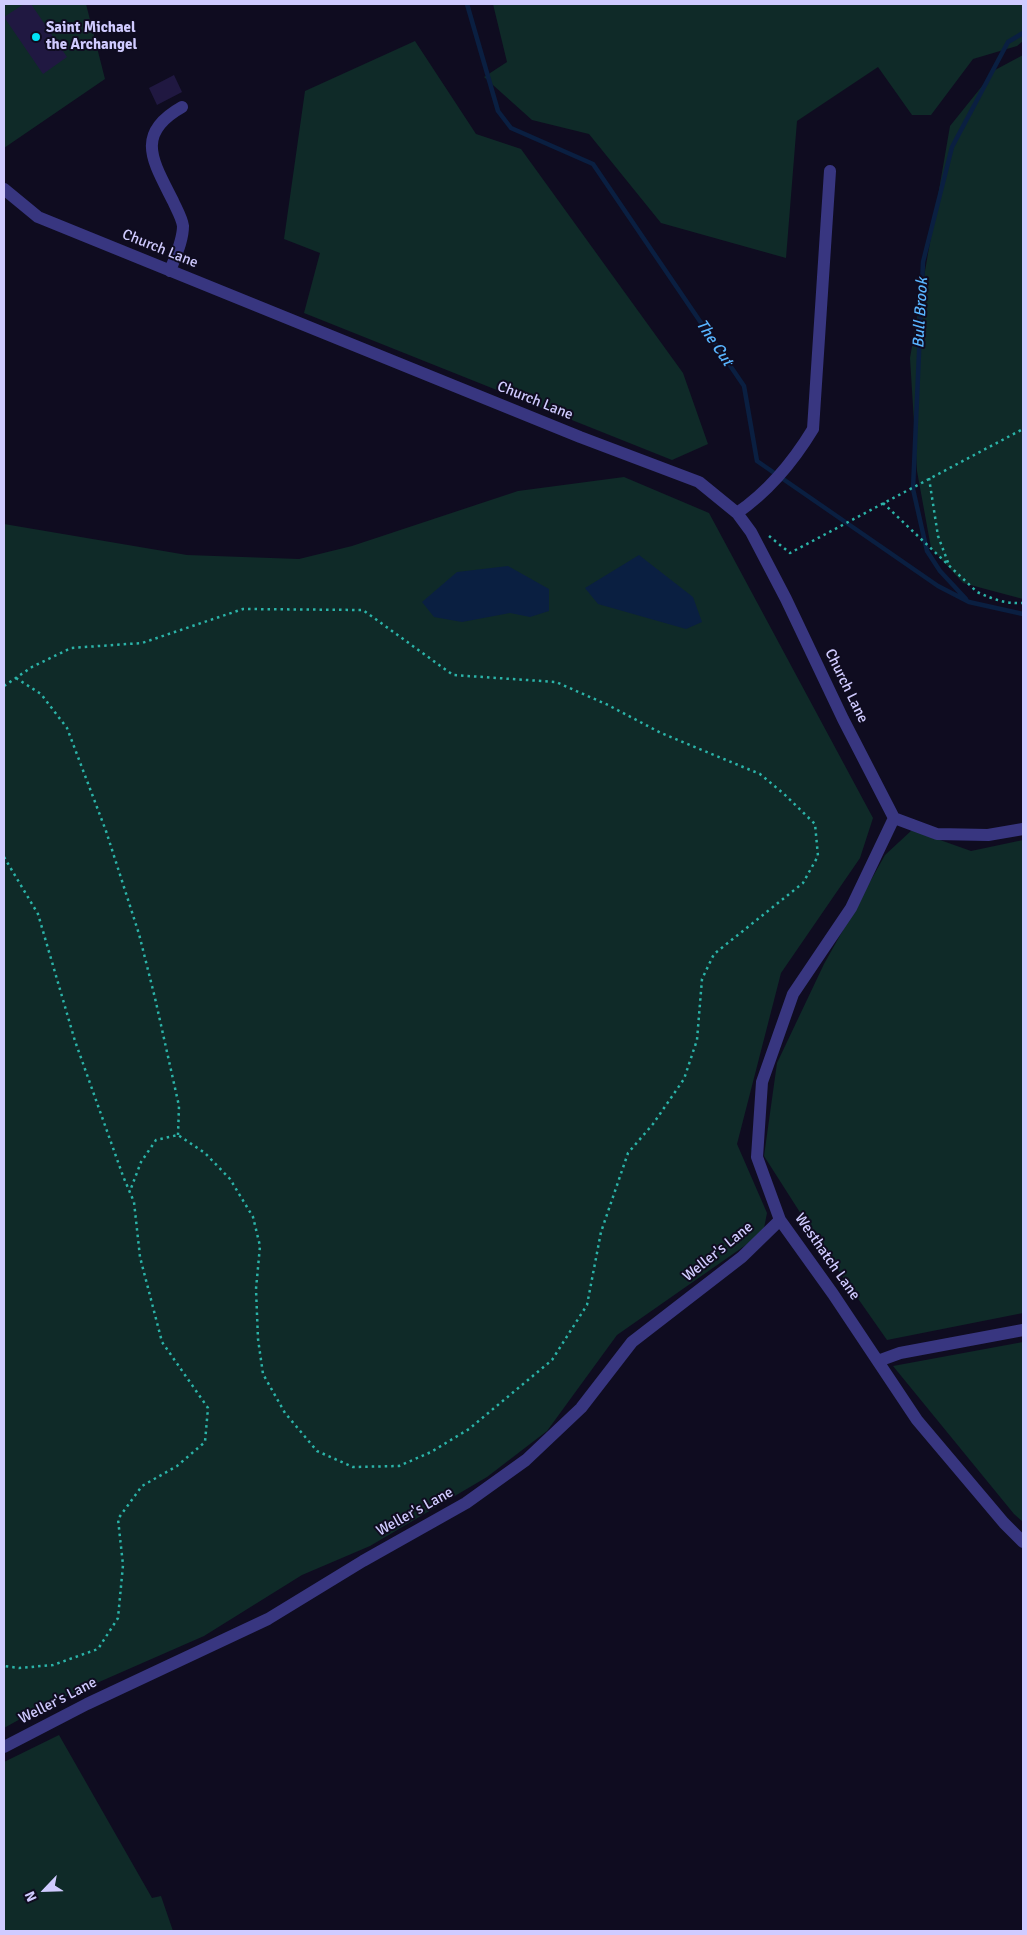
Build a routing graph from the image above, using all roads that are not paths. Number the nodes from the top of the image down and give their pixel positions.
1 (182, 107) dead end
2 (830, 170) dead end
3 (4, 189) edge
4 (170, 270) junction
5 (737, 512) junction
6 (894, 818) junction
7 (1023, 829) edge
8 (780, 1220) junction
9 (1023, 1330) edge
10 (878, 1362) junction
11 (1023, 1542) edge
12 (4, 1747) edge

1 - 4 street
2 - 5 street
3 - 4 street, Church Lane
4 - 5 street, Church Lane
5 - 6 street, Church Lane
6 - 7 street
6 - 8 street, Westhatch Lane
8 - 10 street, Westhatch Lane
8 - 12 street, Weller's Lane
9 - 10 street
10 - 11 street, Westhatch Lane

